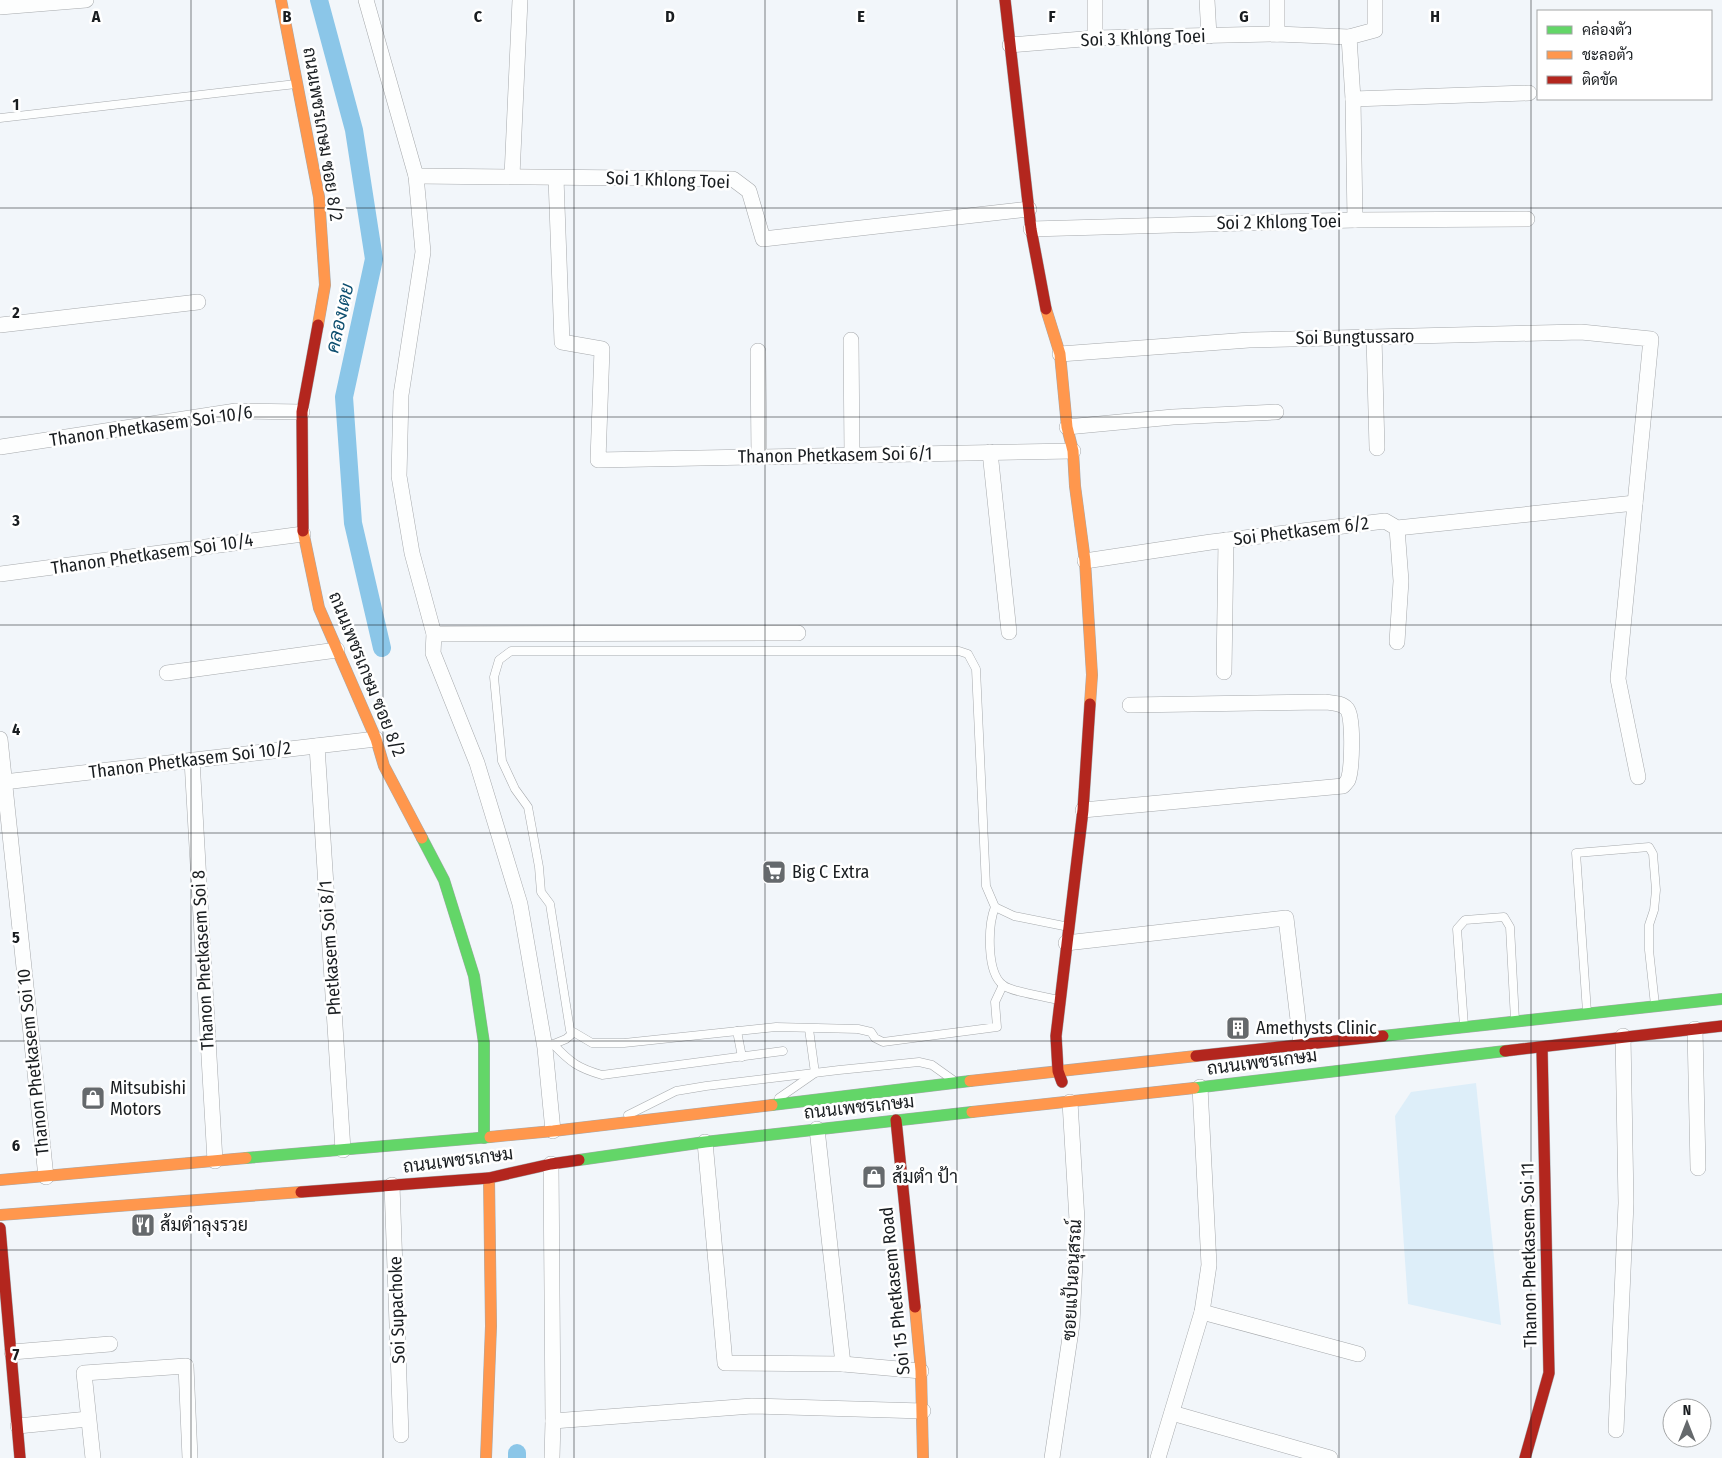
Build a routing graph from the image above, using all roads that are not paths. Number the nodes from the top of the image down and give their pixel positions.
1 (86, 0) edge
2 (281, 0) edge
3 (366, 0) edge
4 (520, 0) edge
5 (1005, 0) edge
6 (1095, 0) edge
7 (1207, 0) edge
8 (1277, 0) edge
9 (1375, 0) edge
10 (0, 7) edge
11 (1277, 34) junction
12 (1209, 36) junction
13 (1349, 37) junction
14 (1095, 38) junction
15 (1010, 45) junction
16 (298, 84) junction
17 (1529, 93) dead end
18 (1353, 99) junction
19 (0, 118) edge
20 (416, 176) junction
21 (512, 176) junction
22 (556, 178) junction
23 (1029, 209) junction
24 (1527, 219) dead end
25 (1355, 220) junction
26 (1031, 229) junction
27 (198, 302) dead end
28 (0, 325) edge
29 (1374, 337) junction
30 (851, 340) dead end
31 (758, 351) dead end
32 (1060, 354) junction
33 (302, 412) junction
34 (1276, 412) dead end
35 (1067, 427) junction
36 (0, 447) edge
37 (1377, 448) dead end
38 (1073, 451) junction
39 (990, 452) junction
40 (852, 455) junction
41 (759, 456) junction
42 (1636, 503) junction
43 (1397, 528) junction
44 (303, 534) junction
45 (1226, 540) junction
46 (1085, 561) junction
47 (0, 574) edge
48 (1009, 632) dead end
49 (798, 633) dead end
50 (434, 634) junction
51 (1397, 642) dead end
52 (337, 650) junction
53 (1224, 672) dead end
54 (167, 673) dead end
55 (1130, 705) dead end
56 (376, 738) junction
57 (0, 739) edge
58 (318, 746) junction
59 (192, 760) junction
60 (1638, 777) dead end
61 (4, 782) junction
62 (1083, 810) junction
63 (995, 907) junction
64 (1069, 928) junction
65 (1066, 943) junction
66 (1003, 986) junction
67 (1722, 999) edge
68 (1060, 1000) junction
69 (1655, 1006) junction
70 (1587, 1014) junction
71 (1516, 1022) junction
72 (1722, 1026) edge
73 (1464, 1028) junction
74 (809, 1029) junction
75 (1695, 1029) junction
76 (737, 1031) junction
77 (573, 1033) junction
78 (1623, 1036) junction
79 (1301, 1045) junction
80 (549, 1046) junction
81 (1542, 1048) junction
82 (783, 1051) dead end
83 (742, 1056) junction
84 (1058, 1071) junction
85 (815, 1073) junction
86 (956, 1083) junction
87 (1200, 1087) junction
88 (1070, 1102) junction
89 (769, 1105) junction
90 (896, 1120) junction
91 (613, 1124) junction
92 (817, 1129) junction
93 (553, 1131) junction
94 (484, 1138) junction
95 (704, 1142) junction
96 (343, 1150) junction
97 (214, 1161) junction
98 (551, 1164) junction
99 (1698, 1168) dead end
100 (46, 1177) junction
101 (489, 1178) junction
102 (0, 1180) edge
103 (392, 1185) junction
104 (0, 1215) edge
105 (0, 1228) edge
106 (1202, 1312) junction
107 (110, 1344) dead end
108 (12, 1352) junction
109 (1358, 1354) dead end
110 (843, 1364) junction
111 (921, 1371) junction
112 (923, 1411) junction
113 (1172, 1413) junction
114 (88, 1419) junction
115 (553, 1421) junction
116 (18, 1426) junction
117 (1616, 1430) dead end
118 (401, 1435) dead end
119 (20, 1458) edge
120 (92, 1458) edge
121 (190, 1458) edge
122 (486, 1458) edge
123 (552, 1458) edge
124 (923, 1458) edge
125 (1052, 1458) edge
126 (1158, 1458) edge
127 (1330, 1458) edge
128 (1524, 1458) edge

1 - 10 street
2 - 16 main road, ถนนเพชรเกษม ซอย 8/2
3 - 20 street
4 - 21 street
5 - 15 main road
6 - 14 street
7 - 12 street
8 - 11 street
9 - 13 street, Soi 3 Khlong Toei
11 - 12 street, Soi 3 Khlong Toei
11 - 13 street, Soi 3 Khlong Toei
12 - 14 street, Soi 3 Khlong Toei
13 - 18 street
14 - 15 street, Soi 3 Khlong Toei
15 - 23 main road
16 - 19 lane
16 - 33 main road, ถนนเพชรเกษม ซอย 8/2
17 - 18 street
18 - 25 street
20 - 21 street, Soi 1 Khlong Toei
20 - 50 street
21 - 22 street, Soi 1 Khlong Toei
22 - 23 street, Soi 1 Khlong Toei
22 - 41 street, Thanon Phetkasem Soi 6/1
23 - 26 main road
24 - 25 street, Soi 2 Khlong Toei
25 - 26 street, Soi 2 Khlong Toei
26 - 32 main road
27 - 28 street
29 - 32 street, Soi Bungtussaro
29 - 37 street
29 - 42 street, Soi Bungtussaro
30 - 40 street
31 - 41 street
32 - 35 main road
33 - 36 street, Thanon Phetkasem Soi 10/6
33 - 44 main road, ถนนเพชรเกษม ซอย 8/2
34 - 35 street
35 - 38 main road
38 - 39 street, Thanon Phetkasem Soi 6/1
38 - 46 main road
39 - 40 street, Thanon Phetkasem Soi 6/1
39 - 48 street
40 - 41 street, Thanon Phetkasem Soi 6/1
42 - 43 street, Soi Phetkasem 6/2
42 - 60 street
43 - 45 street, Soi Phetkasem 6/2
43 - 51 street
44 - 47 street, Thanon Phetkasem Soi 10/4
44 - 52 main road, ถนนเพชรเกษม ซอย 8/2
45 - 46 street, Soi Phetkasem 6/2
45 - 53 street
46 - 62 main road
49 - 50 street
50 - 80 street
52 - 54 street
52 - 56 main road, ถนนเพชรเกษม ซอย 8/2
55 - 62 street
56 - 58 street, Thanon Phetkasem Soi 10/2
56 - 94 main road, ถนนเพชรเกษม ซอย 8/2
57 - 61 street, Thanon Phetkasem Soi 10
58 - 59 street, Thanon Phetkasem Soi 10/2
58 - 96 street, Phetkasem Soi 8/1
59 - 61 street, Thanon Phetkasem Soi 10/2
59 - 97 street, Thanon Phetkasem Soi 8
61 - 100 street, Thanon Phetkasem Soi 10
62 - 64 main road
63 - 64 lane
63 - 66 lane
63 - 77 lane
64 - 65 main road
65 - 68 main road
65 - 79 street
66 - 68 lane
66 - 74 lane
67 - 69 main road, ถนนเพชรเกษม
68 - 84 main road
69 - 70 main road, ถนนเพชรเกษม
69 - 70 lane
70 - 71 main road, ถนนเพชรเกษม
71 - 73 main road, ถนนเพชรเกษม
71 - 73 lane
72 - 75 main road, ถนนเพชรเกษม
73 - 79 main road, ถนนเพชรเกษม
74 - 76 lane
74 - 85 lane
75 - 78 main road, ถนนเพชรเกษม
75 - 99 street
76 - 77 lane
76 - 83 lane
77 - 80 lane
78 - 81 main road, ถนนเพชรเกษม
78 - 117 street
79 - 84 main road, ถนนเพชรเกษม
80 - 83 lane
80 - 93 street
81 - 87 main road, ถนนเพชรเกษม
81 - 128 main road, Thanon Phetkasem Soi 11
82 - 83 lane
84 - 86 main road, ถนนเพชรเกษม
84 - 88 main road
85 - 86 lane
85 - 89 lane
85 - 91 lane
86 - 89 main road, ถนนเพชรเกษม
87 - 88 main road, ถนนเพชรเกษม
87 - 106 street
88 - 90 main road, ถนนเพชรเกษม
88 - 125 street, ซอยแป้นอนุสรณ์
89 - 91 main road, ถนนเพชรเกษม
90 - 92 main road, ถนนเพชรเกษม
90 - 111 main road, Soi 15 Phetkasem Road
91 - 93 main road, ถนนเพชรเกษม
92 - 95 main road, ถนนเพชรเกษม
92 - 110 street
93 - 94 main road, ถนนเพชรเกษม
94 - 96 main road, ถนนเพชรเกษม
95 - 98 main road, ถนนเพชรเกษม
95 - 110 street
96 - 97 main road, ถนนเพชรเกษม
97 - 100 main road, ถนนเพชรเกษม
98 - 101 main road, ถนนเพชรเกษม
98 - 115 street
100 - 102 main road, ถนนเพชรเกษม
101 - 103 main road, ถนนเพชรเกษม
101 - 122 main road
103 - 104 main road, ถนนเพชรเกษม
103 - 118 street, Soi Supachoke
105 - 108 main road
106 - 109 street
106 - 113 street
107 - 108 street
108 - 116 main road
110 - 111 street
111 - 112 main road, Soi 15 Phetkasem Road
112 - 115 street
112 - 124 main road, Soi 15 Phetkasem Road
113 - 126 street
113 - 127 street
114 - 116 street
114 - 120 street
114 - 121 street
115 - 123 street
116 - 119 main road

